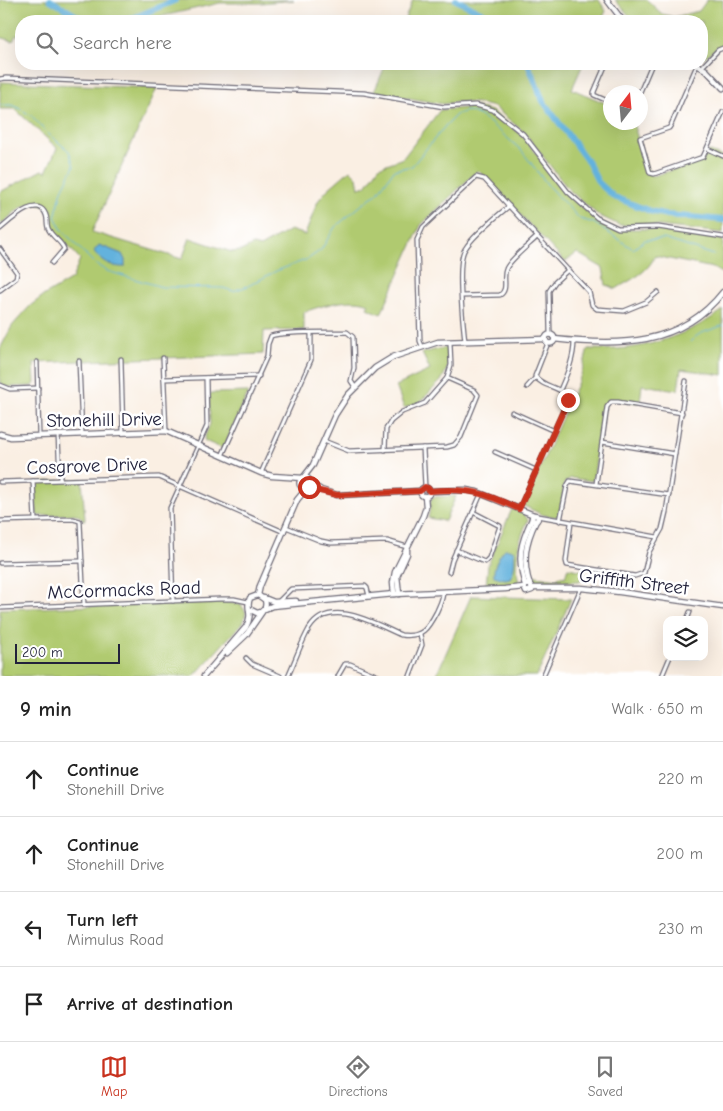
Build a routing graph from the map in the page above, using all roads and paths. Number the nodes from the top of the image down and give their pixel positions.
1 (607, 0) edge
2 (618, 15) edge
3 (723, 48) edge
4 (708, 58) edge
5 (603, 70) edge
6 (649, 70) edge
7 (696, 70) edge
8 (703, 70) edge
9 (0, 79) edge
10 (643, 85) edge
11 (723, 88) edge
12 (603, 99) edge
13 (723, 112) edge
14 (708, 149) junction
15 (723, 156) edge
16 (509, 206) junction
17 (0, 229) edge
18 (537, 237) junction
19 (723, 237) edge
20 (0, 249) edge
21 (52, 262) dead end
22 (568, 270) junction
23 (0, 290) edge
24 (658, 292) dead end
25 (723, 292) edge
26 (462, 296) junction
27 (311, 333) junction
28 (550, 334) junction
29 (554, 339) junction
30 (464, 340) junction
31 (450, 341) junction
32 (547, 341) junction
33 (574, 341) junction
34 (422, 346) junction
35 (163, 358) dead end
36 (120, 359) dead end
37 (78, 361) dead end
38 (37, 362) dead end
39 (259, 376) junction
40 (536, 377) junction
41 (206, 378) junction
42 (448, 378) junction
43 (164, 379) junction
44 (686, 380) dead end
45 (0, 385) edge
46 (356, 387) junction
47 (527, 387) dead end
48 (38, 388) junction
49 (560, 390) junction
50 (512, 412) dead end
51 (682, 413) junction
52 (166, 431) junction
53 (554, 431) junction
54 (123, 432) junction
55 (0, 434) edge
56 (82, 434) junction
57 (58, 435) junction
58 (40, 436) junction
59 (324, 441) junction
60 (602, 442) junction
61 (198, 445) junction
62 (423, 448) junction
63 (385, 450) junction
64 (495, 452) dead end
65 (675, 454) junction
66 (222, 456) junction
67 (313, 465) junction
68 (536, 470) junction
69 (261, 473) junction
70 (289, 477) junction
71 (303, 478) junction
72 (60, 479) junction
73 (33, 481) junction
74 (0, 482) edge
75 (310, 482) junction
76 (596, 484) junction
77 (180, 485) junction
78 (300, 485) junction
79 (425, 487) junction
80 (307, 489) junction
81 (321, 490) junction
82 (420, 491) junction
83 (429, 491) junction
84 (481, 493) junction
85 (669, 495) junction
86 (425, 496) junction
87 (297, 500) junction
88 (519, 509) junction
89 (473, 512) junction
90 (535, 518) junction
91 (35, 520) junction
92 (0, 521) edge
93 (560, 521) junction
94 (571, 523) junction
95 (285, 529) junction
96 (657, 536) junction
97 (407, 549) junction
98 (456, 550) junction
99 (82, 561) junction
100 (0, 563) edge
101 (449, 572) dead end
102 (528, 588) junction
103 (582, 588) junction
104 (440, 592) junction
105 (397, 594) junction
106 (258, 595) junction
107 (369, 596) junction
108 (264, 598) junction
109 (173, 601) junction
110 (312, 601) junction
111 (248, 602) junction
112 (279, 602) junction
113 (723, 603) edge
114 (84, 605) junction
115 (723, 607) edge
116 (0, 608) edge
117 (249, 609) junction
118 (264, 610) junction
119 (690, 612) dead end
120 (688, 616) edge
121 (420, 634) junction
122 (220, 658) junction
123 (246, 658) dead end
124 (668, 661) edge
125 (204, 676) edge
126 (280, 676) edge
127 (288, 676) edge
128 (338, 676) edge
129 (378, 676) edge
130 (410, 676) edge
131 (543, 676) edge
132 (662, 676) edge

1 - 2 street
3 - 4 street
5 - 12 street
6 - 10 street
7 - 14 street
8 - 11 street
9 - 19 street
13 - 14 street
14 - 15 street
16 - 18 street
16 - 26 street
16 - 34 street
17 - 21 street
18 - 22 street
18 - 26 street
20 - 23 street
22 - 24 street
22 - 28 street
25 - 33 street
26 - 30 street
27 - 39 street
27 - 46 street
27 - 69 street
28 - 29 street
28 - 32 street
29 - 32 street
29 - 33 street
30 - 31 street
30 - 32 street
31 - 34 street
31 - 42 street
32 - 40 street
33 - 49 street
34 - 46 street
35 - 43 street
36 - 54 street
37 - 56 street
38 - 48 street
39 - 41 street
39 - 66 street
40 - 47 street
40 - 49 street
41 - 43 street
41 - 61 street
42 - 62 street
42 - 63 street
43 - 52 street
44 - 51 street
45 - 48 street
46 - 59 street
48 - 58 street
49 - 53 street
50 - 53 street
51 - 60 street
51 - 65 street
52 - 54 street, Stonehill Drive
52 - 61 street, Stonehill Drive
53 - 68 street
54 - 56 street, Stonehill Drive
55 - 58 street, Stonehill Drive
56 - 57 street, Stonehill Drive
57 - 58 street, Stonehill Drive
57 - 72 street
59 - 63 street
59 - 67 street
60 - 65 street
60 - 76 street
61 - 66 street, Stonehill Drive
61 - 77 street
62 - 63 street
62 - 79 street
64 - 68 street
65 - 85 street
66 - 69 street, Stonehill Drive
67 - 71 street
67 - 75 street
68 - 88 street
69 - 70 street, Stonehill Drive
70 - 71 street, Stonehill Drive
70 - 78 street
71 - 75 street
71 - 78 street
72 - 73 street, Cosgrove Drive
72 - 77 street, Cosgrove Drive
73 - 74 street, Cosgrove Drive
73 - 91 street
75 - 80 street
75 - 81 street
76 - 85 street
76 - 93 street
77 - 95 street, Cosgrove Drive
77 - 109 street
78 - 80 street
78 - 87 street
79 - 82 street
79 - 83 street
80 - 81 street
80 - 87 street
81 - 82 street
82 - 86 street
83 - 84 street
83 - 86 street
84 - 88 street
84 - 89 street
85 - 96 street
86 - 97 street
87 - 95 street
88 - 90 street
89 - 98 street
89 - 98 street
90 - 93 street
90 - 102 street
91 - 92 street
91 - 99 street
93 - 94 street
94 - 96 street
94 - 96 street
95 - 97 street, Cosgrove Drive
95 - 106 street
97 - 105 street
98 - 101 street
99 - 100 street
99 - 114 street
102 - 103 street, Griffith Street
102 - 104 street, Griffith Street
103 - 115 street, Griffith Street
103 - 131 street
104 - 105 street, Griffith Street
104 - 121 street
105 - 107 street, Griffith Street
106 - 108 street
106 - 111 street
107 - 110 street, Griffith Street
107 - 112 street
108 - 112 street, Griffith Street
108 - 118 street
109 - 111 street, McCormacks Road
109 - 114 street, McCormacks Road
110 - 112 street, Griffith Street
110 - 118 street, Griffith Street
111 - 117 street
113 - 115 street
114 - 116 street, McCormacks Road
117 - 118 street
117 - 122 street
118 - 122 street
119 - 120 street
121 - 127 street
121 - 130 street
122 - 125 street
123 - 126 street
124 - 132 street
128 - 129 street

